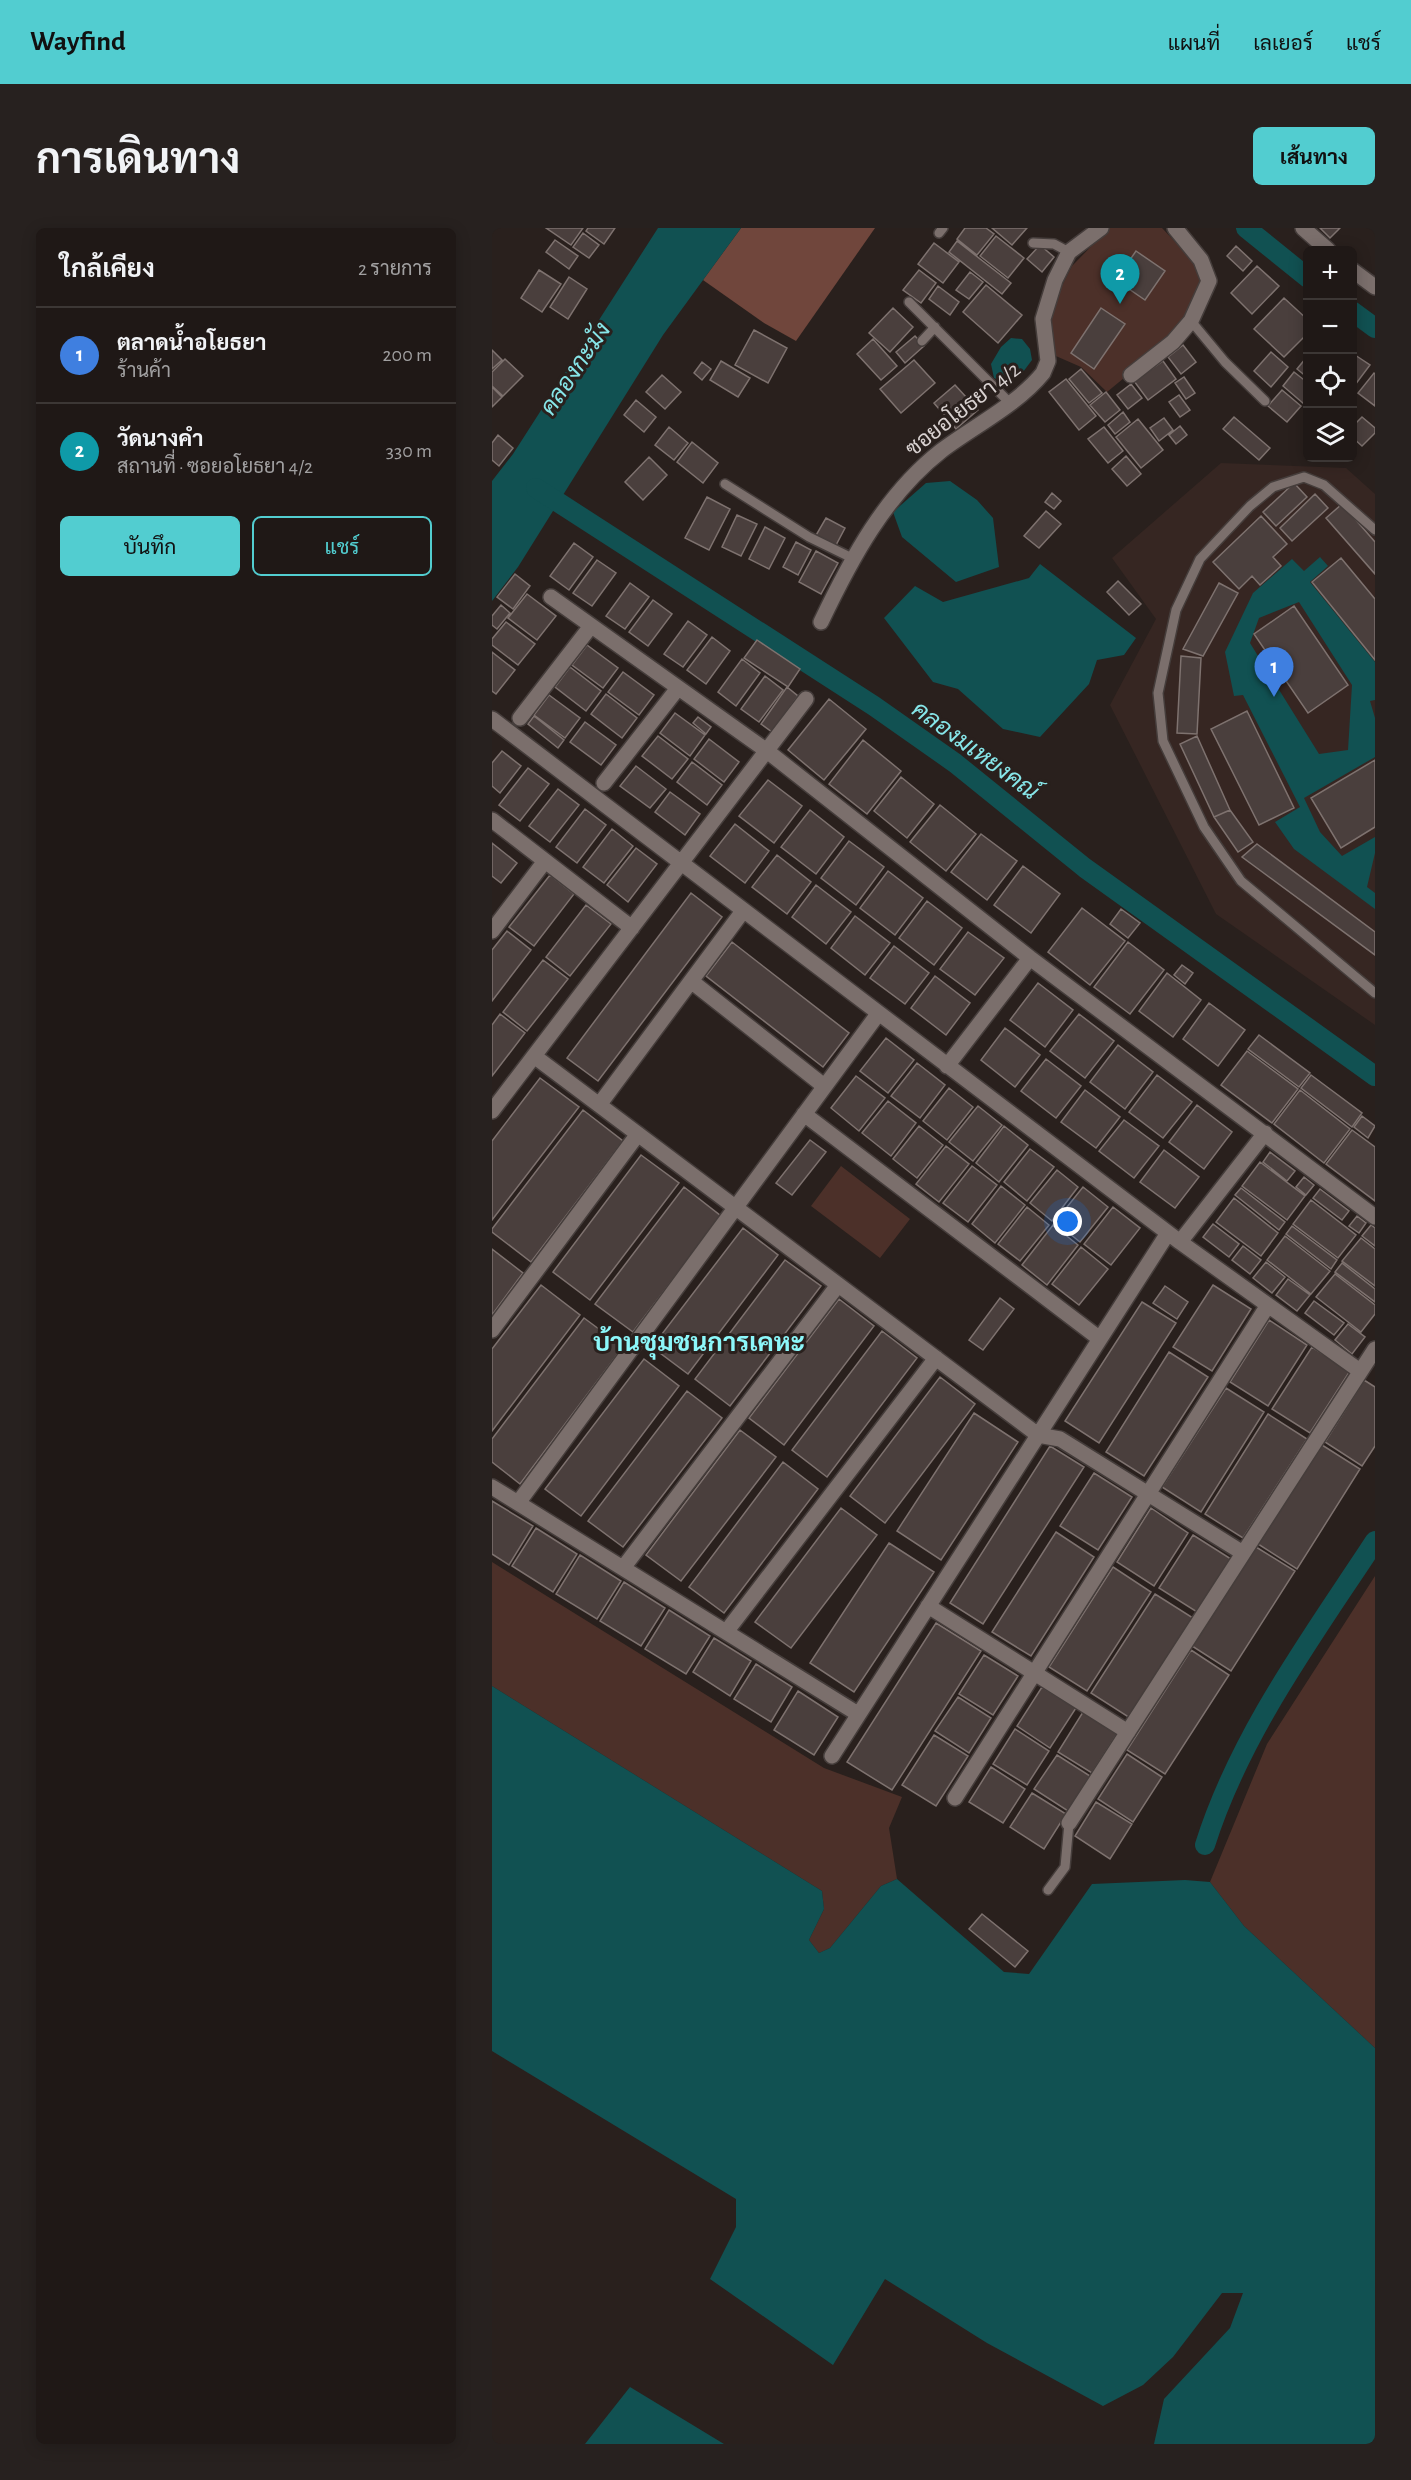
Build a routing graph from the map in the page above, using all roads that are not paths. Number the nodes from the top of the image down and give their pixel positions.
1 (1101, 228) edge
2 (1175, 228) edge
3 (1303, 228) edge
4 (1033, 243) dead end
5 (1323, 246) edge
6 (1069, 252) junction
7 (1357, 273) edge
8 (1375, 287) edge
9 (909, 302) dead end
10 (1191, 321) junction
11 (935, 327) junction
12 (922, 341) dead end
13 (1131, 375) dead end
14 (1265, 401) dead end
15 (1009, 402) junction
16 (725, 484) dead end
17 (1375, 530) edge
18 (852, 558) junction
19 (551, 597) dead end
20 (821, 622) dead end
21 (591, 626) junction
22 (678, 688) junction
23 (806, 699) dead end
24 (520, 718) dead end
25 (492, 719) edge
26 (767, 751) junction
27 (604, 783) dead end
28 (492, 820) edge
29 (545, 861) junction
30 (680, 864) junction
31 (743, 911) junction
32 (632, 928) junction
33 (492, 931) edge
34 (1030, 958) junction
35 (691, 981) junction
36 (1375, 993) edge
37 (878, 1014) junction
38 (534, 1056) junction
39 (947, 1066) junction
40 (824, 1086) junction
41 (598, 1105) junction
42 (492, 1111) edge
43 (804, 1114) junction
44 (638, 1134) junction
45 (1264, 1134) junction
46 (735, 1207) junction
47 (1375, 1217) edge
48 (1174, 1238) junction
49 (838, 1284) junction
50 (1268, 1305) junction
51 (492, 1329) edge
52 (1100, 1339) junction
53 (1375, 1348) edge
54 (936, 1358) junction
55 (1360, 1371) junction
56 (1038, 1435) junction
57 (492, 1487) edge
58 (1148, 1494) junction
59 (518, 1503) junction
60 (1243, 1553) junction
61 (623, 1568) junction
62 (928, 1606) junction
63 (726, 1632) junction
64 (1035, 1673) junction
65 (858, 1714) junction
66 (1128, 1732) junction
67 (832, 1756) dead end
68 (955, 1798) dead end
69 (1069, 1823) joint
70 (1048, 1890) dead end

1 - 6 street
2 - 10 street
3 - 5 street
4 - 6 lane
6 - 15 street, ซอยอโยธยา 4/2
7 - 8 street
9 - 11 lane
10 - 13 street
10 - 14 lane
11 - 12 lane
11 - 15 lane
15 - 18 street, ซอยอโยธยา 4/2
16 - 18 lane
17 - 36 lane
18 - 20 street, ซอยอโยธยา 4/2
19 - 21 street
21 - 22 street
21 - 24 street
22 - 26 street
22 - 27 street
23 - 26 street
25 - 30 street
26 - 30 street
26 - 34 street
28 - 29 street
29 - 32 street
29 - 33 street
30 - 31 street
30 - 32 street
31 - 35 street
31 - 37 street
32 - 38 street
34 - 39 street
34 - 45 street
35 - 40 street
35 - 41 street
37 - 39 street
37 - 40 street
38 - 41 street
38 - 42 street
39 - 48 street
40 - 43 street
41 - 44 street
43 - 46 street
43 - 52 street
44 - 46 street
44 - 51 street
45 - 47 street
45 - 48 street
46 - 49 street
46 - 59 street
48 - 50 street
48 - 52 street
49 - 54 street
49 - 61 street
50 - 55 street
50 - 58 street
52 - 56 street
53 - 55 street
54 - 56 street
54 - 63 street
55 - 60 street
56 - 58 street
56 - 62 street
57 - 59 street
58 - 60 street
58 - 64 street
59 - 61 street
60 - 66 street
61 - 63 street
62 - 64 street
62 - 65 street
63 - 65 street
64 - 66 street
64 - 68 street
65 - 67 street
66 - 69 street
69 - 70 lane

